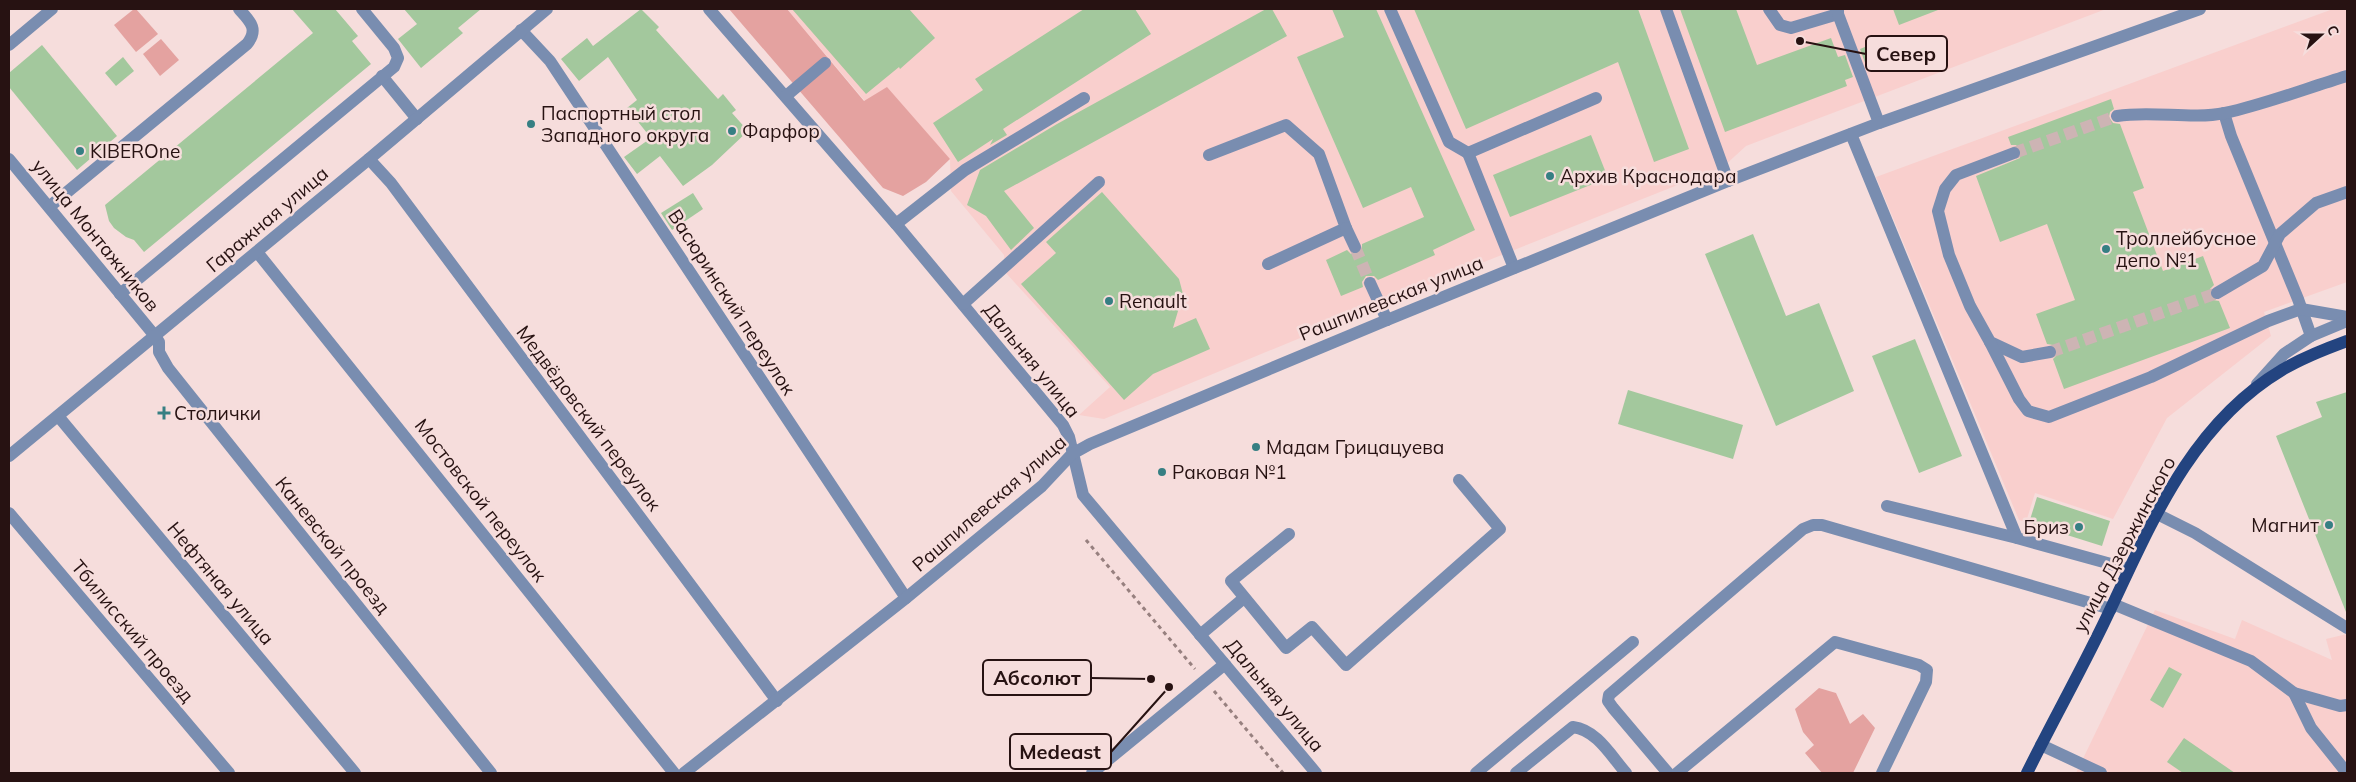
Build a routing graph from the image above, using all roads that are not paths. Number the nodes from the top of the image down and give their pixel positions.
1 (52, 9) edge
2 (239, 9) edge
3 (362, 9) edge
4 (547, 9) edge
5 (709, 9) edge
6 (1390, 9) edge
7 (1666, 9) edge
8 (1769, 9) edge
9 (2200, 9) edge
10 (1838, 11) edge
11 (521, 30) junction
12 (9, 45) edge
13 (825, 63) dead end
14 (382, 76) junction
15 (2347, 76) edge
16 (786, 96) junction
17 (1084, 98) dead end
18 (1596, 98) dead end
19 (2224, 113) junction
20 (2118, 116) tunnel mouth
21 (417, 119) junction
22 (1879, 123) junction
23 (1851, 134) junction
24 (1468, 153) junction
25 (2014, 153) tunnel mouth
26 (1209, 155) dead end
27 (9, 158) edge
28 (369, 159) junction
29 (1728, 181) junction
30 (1099, 182) dead end
31 (2347, 192) edge
32 (49, 207) junction
33 (896, 224) junction
34 (1346, 228) junction
35 (2275, 243) junction
36 (1355, 247) tunnel mouth
37 (257, 252) junction
38 (1268, 264) dead end
39 (1514, 268) junction
40 (1370, 283) tunnel mouth
41 (2216, 293) tunnel mouth
42 (120, 294) junction
43 (964, 304) junction
44 (2301, 309) junction
45 (2347, 317) edge
46 (1387, 320) junction
47 (2347, 321) edge
48 (155, 336) junction
49 (2310, 336) junction
50 (2347, 341) edge
51 (1990, 342) junction
52 (2050, 352) tunnel mouth
53 (2247, 395) junction
54 (58, 416) junction
55 (1072, 454) junction
56 (9, 456) edge
57 (1459, 480) dead end
58 (1887, 506) dead end
59 (9, 513) edge
60 (2157, 514) junction
61 (1289, 534) dead end
62 (2017, 538) junction
63 (2130, 569) junction
64 (906, 598) junction
65 (1244, 598) junction
66 (2112, 606) junction
67 (2347, 628) edge
68 (1200, 635) junction
69 (1633, 642) dead end
70 (1225, 664) junction
71 (2294, 693) junction
72 (777, 701) junction
73 (2347, 705) edge
74 (2041, 745) junction
75 (229, 773) edge
76 (355, 773) edge
77 (491, 773) edge
78 (674, 773) edge
79 (684, 773) edge
80 (1092, 773) edge
81 (1316, 773) edge
82 (1476, 773) edge
83 (1516, 773) edge
84 (1626, 773) edge
85 (1668, 773) edge
86 (1677, 773) edge
87 (1882, 773) edge
88 (2027, 773) edge
89 (2101, 773) edge
90 (2347, 773) edge

1 - 12 street
2 - 32 street
3 - 14 street
4 - 11 street, Гаражная улица
5 - 16 street, Дальняя улица
6 - 24 street
7 - 29 street
8 - 10 street
9 - 22 street, Рашпилевская улица
10 - 22 street
11 - 21 street, Гаражная улица
11 - 64 street, Васюринский переулок
13 - 16 street
14 - 21 street
14 - 42 street
15 - 19 street
16 - 33 street, Дальняя улица
17 - 33 street
18 - 24 street
19 - 20 street
19 - 35 street
21 - 28 street, Гаражная улица
22 - 23 street, Рашпилевская улица
23 - 29 street, Рашпилевская улица
23 - 62 street
24 - 39 street
25 - 51 street
26 - 34 street
27 - 32 street, улица Монтажников
28 - 37 street, Гаражная улица
28 - 72 street, Медвёдовский переулок
29 - 39 street, Рашпилевская улица
30 - 43 street
31 - 35 street
32 - 42 street, улица Монтажников
33 - 43 street, Дальняя улица
34 - 36 street
34 - 38 street
35 - 41 street
35 - 44 street
37 - 48 street, Гаражная улица
37 - 78 street, Мостовской переулок
39 - 46 street, Рашпилевская улица
40 - 46 street
42 - 48 street, улица Монтажников
43 - 55 street, Дальняя улица
44 - 45 street
44 - 49 street
44 - 51 street
46 - 55 street, Рашпилевская улица
47 - 49 street
48 - 54 street, Гаражная улица
48 - 77 street, Каневской проезд
49 - 53 street
50 - 53 main road, улица Дзержинского
51 - 52 street
53 - 60 main road, улица Дзержинского
54 - 56 street, Гаражная улица
54 - 76 street, Нефтяная улица
55 - 64 street, Рашпилевская улица
55 - 68 street, Дальняя улица
57 - 65 street
58 - 62 street
59 - 75 street, Тбилисский проезд
60 - 63 main road, улица Дзержинского
60 - 67 street
61 - 65 street
62 - 63 street
63 - 66 main road, улица Дзержинского
64 - 72 street, Рашпилевская улица
65 - 68 street
66 - 71 street
66 - 74 main road, улица Дзержинского
66 - 85 street
68 - 70 street, Дальняя улица
69 - 82 street
70 - 80 street
70 - 81 street, Дальняя улица
71 - 73 street
71 - 90 street
72 - 79 street, Рашпилевская улица
74 - 88 main road, улица Дзержинского
74 - 89 street
83 - 84 street
86 - 87 street

